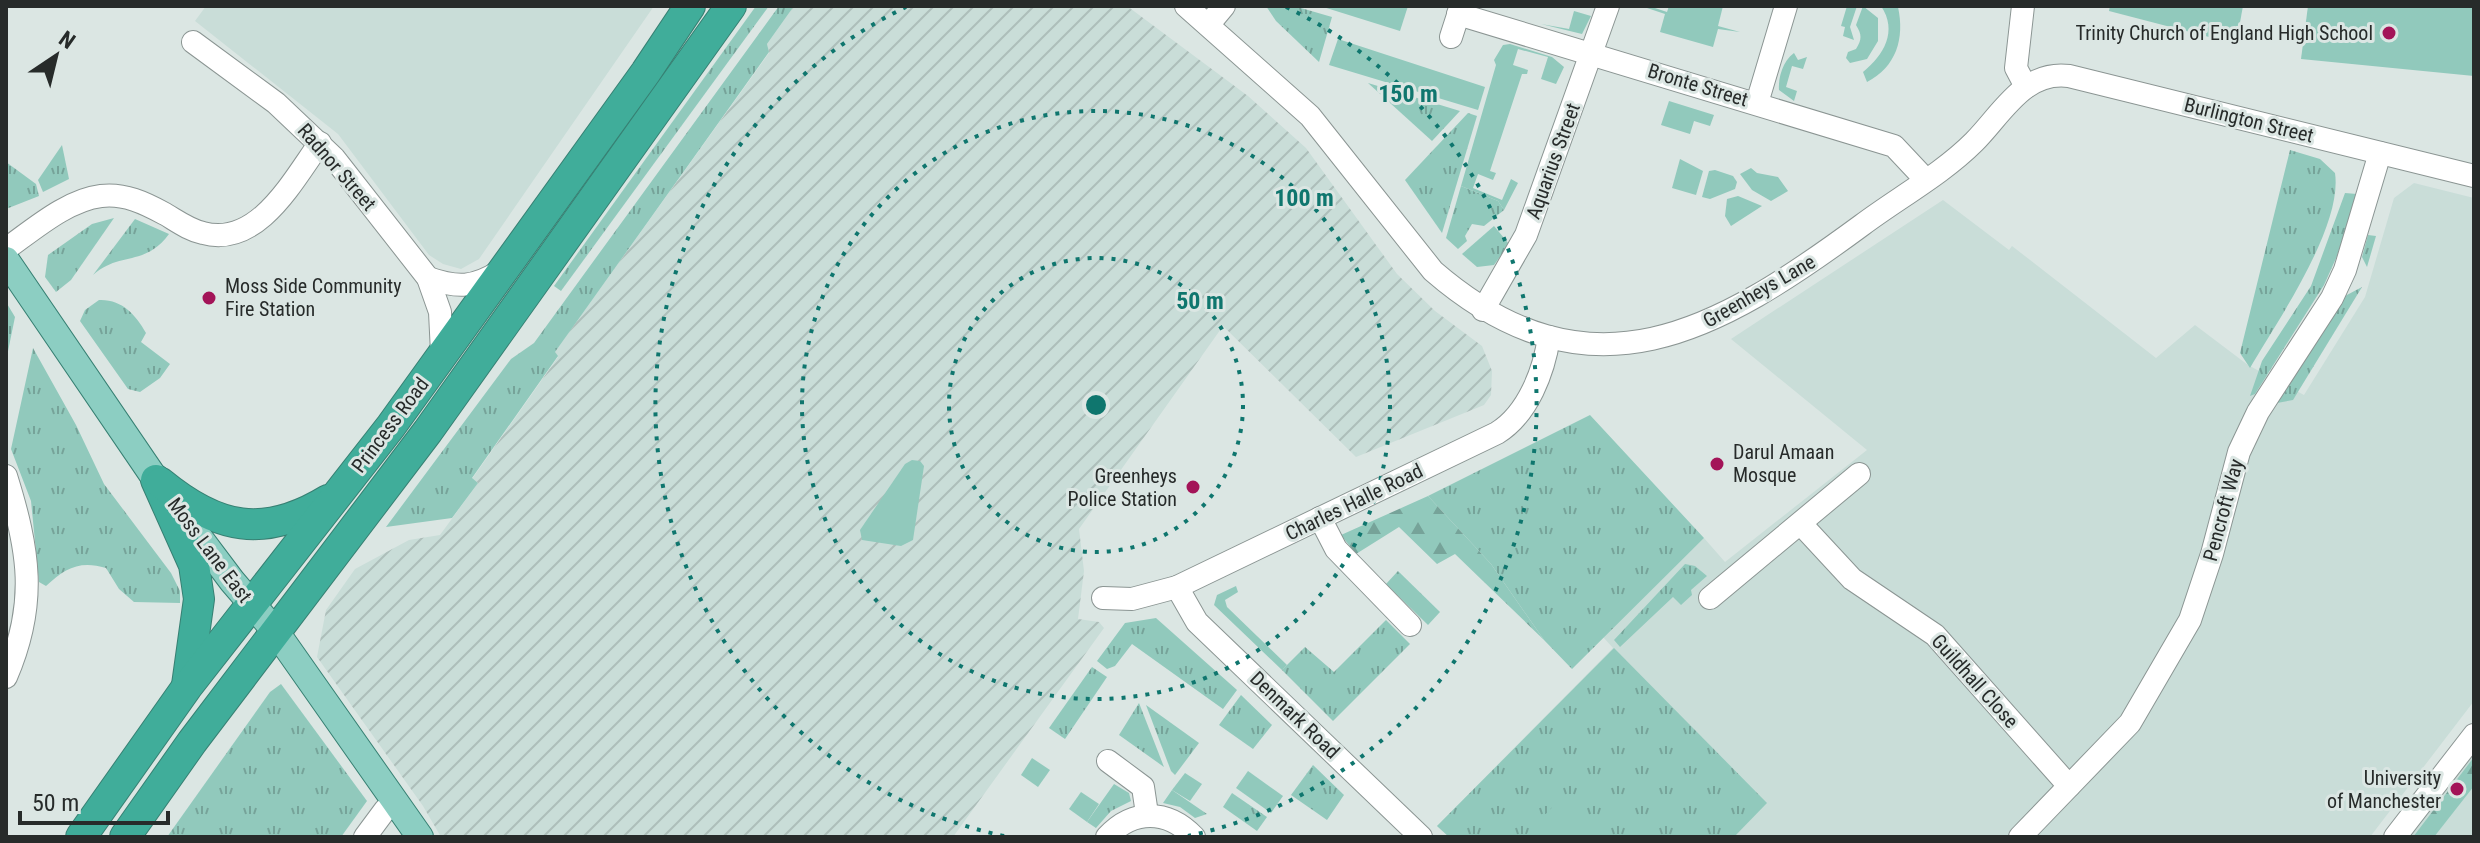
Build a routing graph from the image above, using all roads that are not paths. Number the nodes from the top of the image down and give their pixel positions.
1 (690, 6) edge
2 (731, 6) edge
3 (1186, 6) edge
4 (1224, 6) edge
5 (1608, 6) edge
6 (1786, 6) edge
7 (2023, 6) edge
8 (1459, 10) edge
9 (1209, 24) junction
10 (1451, 37) dead end
11 (193, 42) dead end
12 (1591, 54) junction
13 (2026, 87) junction
14 (1757, 103) junction
15 (320, 143) junction
16 (2380, 153) junction
17 (2474, 176) edge
18 (1925, 179) junction
19 (6, 249) edge
20 (6, 260) edge
21 (504, 268) junction
22 (428, 278) junction
23 (1483, 310) junction
24 (1549, 337) junction
25 (442, 353) junction
26 (1859, 474) dead end
27 (6, 476) edge
28 (156, 480) junction
29 (337, 494) junction
30 (1320, 518) junction
31 (1801, 524) junction
32 (1177, 587) junction
33 (1103, 598) dead end
34 (1710, 598) dead end
35 (250, 603) junction
36 (1410, 625) dead end
37 (276, 632) junction
38 (6, 677) edge
39 (187, 687) junction
40 (2474, 735) edge
41 (1108, 761) dead end
42 (2069, 786) junction
43 (397, 802) junction
44 (1147, 814) junction
45 (81, 837) edge
46 (125, 837) edge
47 (365, 837) edge
48 (420, 837) edge
49 (1107, 837) edge
50 (1194, 837) edge
51 (1421, 837) edge
52 (2020, 837) edge
53 (2395, 837) edge

1 - 21 highway, Princess Road
2 - 37 highway, Princess Road
3 - 9 street, Greenheys Lane
4 - 9 street
5 - 12 street, Aquarius Street
6 - 14 street
7 - 13 street
8 - 10 street, Bronte Street
8 - 12 street, Bronte Street
9 - 23 street, Greenheys Lane
11 - 15 street, Radnor Street
12 - 14 street, Bronte Street
12 - 23 street, Aquarius Street
13 - 16 street, Burlington Street
13 - 18 street, Greenheys Lane
14 - 18 street, Bronte Street
15 - 19 street
15 - 22 street, Radnor Street
16 - 17 street, Burlington Street
16 - 42 street, Pencroft Way
18 - 24 street, Greenheys Lane
20 - 28 main road, Moss Lane East
21 - 22 street
21 - 25 highway, Princess Road
22 - 25 street, Radnor Street
23 - 24 street, Greenheys Lane
24 - 30 street, Charles Halle Road
25 - 29 highway, Princess Road
26 - 31 street
27 - 38 street
28 - 29 highway
28 - 35 main road, Moss Lane East
28 - 39 highway
29 - 35 highway, Princess Road
30 - 32 street, Charles Halle Road
30 - 36 street
31 - 34 street
31 - 42 street, Guildhall Close
32 - 33 street, Charles Halle Road
32 - 51 street, Denmark Road
35 - 37 main road, Moss Lane East
35 - 39 highway, Princess Road
37 - 43 main road, Moss Lane East
37 - 46 highway, Princess Road
39 - 45 highway, Princess Road
40 - 53 street
41 - 44 street
42 - 52 street, Pencroft Way
43 - 47 street
43 - 48 main road, Moss Lane East
44 - 49 street
44 - 50 street

